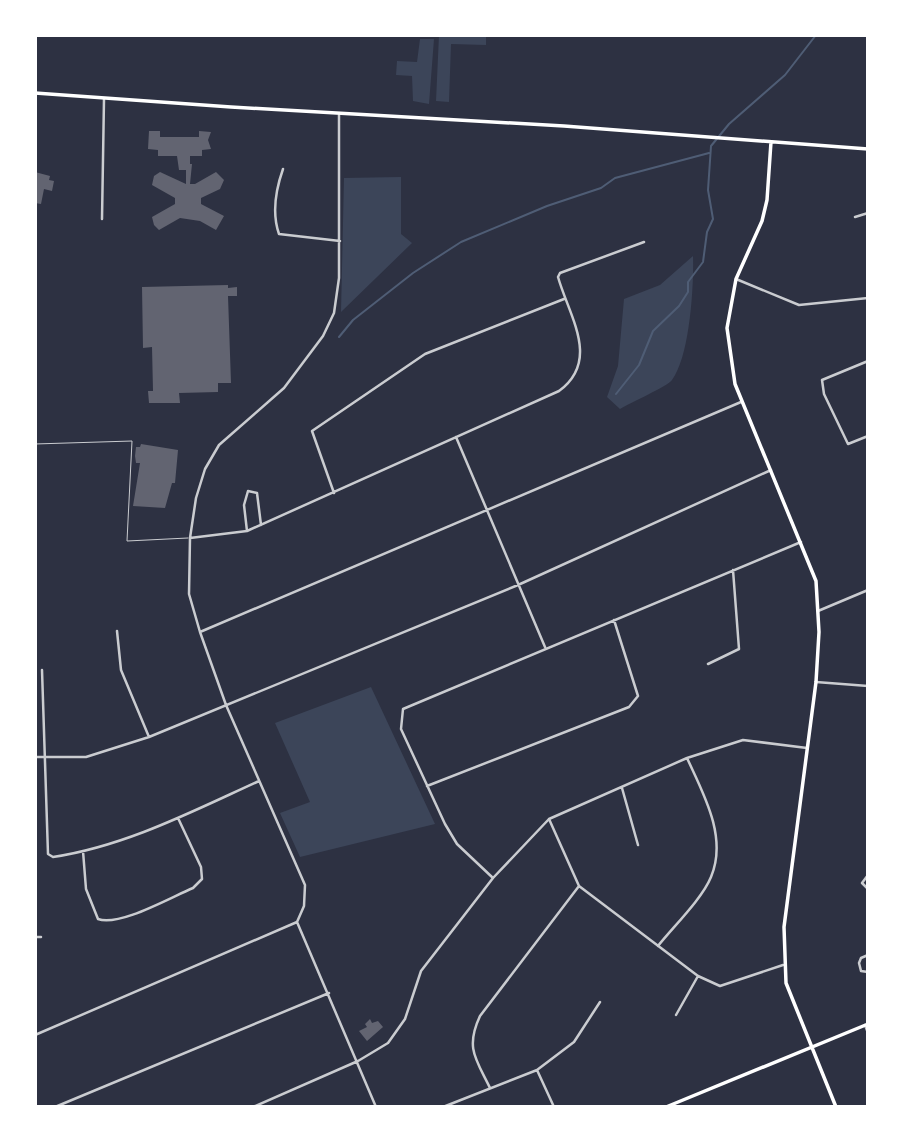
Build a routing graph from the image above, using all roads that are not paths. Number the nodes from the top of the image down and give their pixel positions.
1 (35, 93) edge
2 (104, 99) junction
3 (340, 114) junction
4 (771, 142) junction
5 (868, 149) edge
6 (283, 169) dead end
7 (868, 213) edge
8 (855, 217) dead end
9 (102, 219) dead end
10 (340, 241) junction
11 (644, 242) dead end
12 (736, 279) junction
13 (868, 298) edge
14 (564, 299) junction
15 (868, 361) edge
16 (743, 401) junction
17 (868, 436) edge
18 (456, 437) junction
19 (35, 444) edge
20 (771, 470) junction
21 (334, 493) junction
22 (487, 511) junction
23 (261, 525) junction
24 (247, 531) junction
25 (190, 538) junction
26 (801, 542) junction
27 (733, 570) junction
28 (518, 585) junction
29 (868, 590) edge
30 (818, 611) junction
31 (614, 620) junction
32 (117, 631) dead end
33 (200, 632) junction
34 (545, 648) junction
35 (708, 664) dead end
36 (42, 670) dead end
37 (816, 682) junction
38 (868, 686) edge
39 (226, 705) junction
40 (149, 737) junction
41 (807, 748) junction
42 (35, 757) edge
43 (43, 757) junction
44 (687, 758) junction
45 (259, 781) junction
46 (427, 786) junction
47 (621, 787) junction
48 (178, 818) junction
49 (549, 819) junction
50 (638, 845) dead end
51 (83, 851) junction
52 (868, 875) edge
53 (493, 878) junction
54 (579, 886) junction
55 (868, 890) edge
56 (297, 922) junction
57 (35, 937) edge
58 (41, 937) dead end
59 (658, 946) junction
60 (868, 956) edge
61 (783, 965) junction
62 (868, 972) edge
63 (698, 976) junction
64 (329, 993) junction
65 (600, 1002) dead end
66 (676, 1015) dead end
67 (867, 1024) edge
68 (868, 1033) edge
69 (35, 1035) edge
70 (811, 1046) junction
71 (358, 1061) junction
72 (537, 1070) junction
73 (490, 1088) junction
74 (55, 1107) edge
75 (254, 1107) edge
76 (376, 1107) edge
77 (443, 1107) edge
78 (554, 1107) edge
79 (666, 1107) edge
80 (836, 1107) edge

1 - 2 main road
2 - 3 main road
2 - 9 street
3 - 4 main road
3 - 10 street
4 - 5 main road
4 - 12 main road
6 - 10 street
7 - 8 street
10 - 25 street
11 - 14 street
12 - 13 street
12 - 16 main road
14 - 18 street
14 - 21 street
15 - 17 street
16 - 20 main road
16 - 22 street
18 - 21 street
18 - 22 street
19 - 25 lane
20 - 26 main road
20 - 28 street
21 - 23 street
22 - 28 street
22 - 33 street
23 - 24 street
23 - 24 street
24 - 25 street
25 - 33 street
26 - 27 street
26 - 30 main road
27 - 31 street
27 - 35 street
28 - 34 street
28 - 39 street
29 - 30 street
30 - 37 main road
31 - 34 street
31 - 46 street
32 - 40 street
33 - 39 street
34 - 46 street
36 - 43 street
37 - 38 street
37 - 41 main road
39 - 40 street
39 - 45 street
40 - 43 street
41 - 44 street
41 - 61 main road
42 - 43 street
43 - 51 street
44 - 47 street
44 - 59 street
45 - 48 street
45 - 56 street
46 - 53 street
47 - 49 street
47 - 50 street
48 - 51 street
48 - 51 street
49 - 53 street
49 - 54 street
52 - 55 street
53 - 71 street
54 - 59 street
54 - 73 street
56 - 64 street
56 - 69 street
57 - 58 street
59 - 63 street
60 - 62 street
61 - 63 street
61 - 70 main road
63 - 66 street
64 - 71 street
64 - 74 street
65 - 72 street
67 - 68 street
67 - 70 main road
70 - 79 main road
70 - 80 main road
71 - 75 street
71 - 76 street
72 - 73 street
72 - 78 street
73 - 77 street

